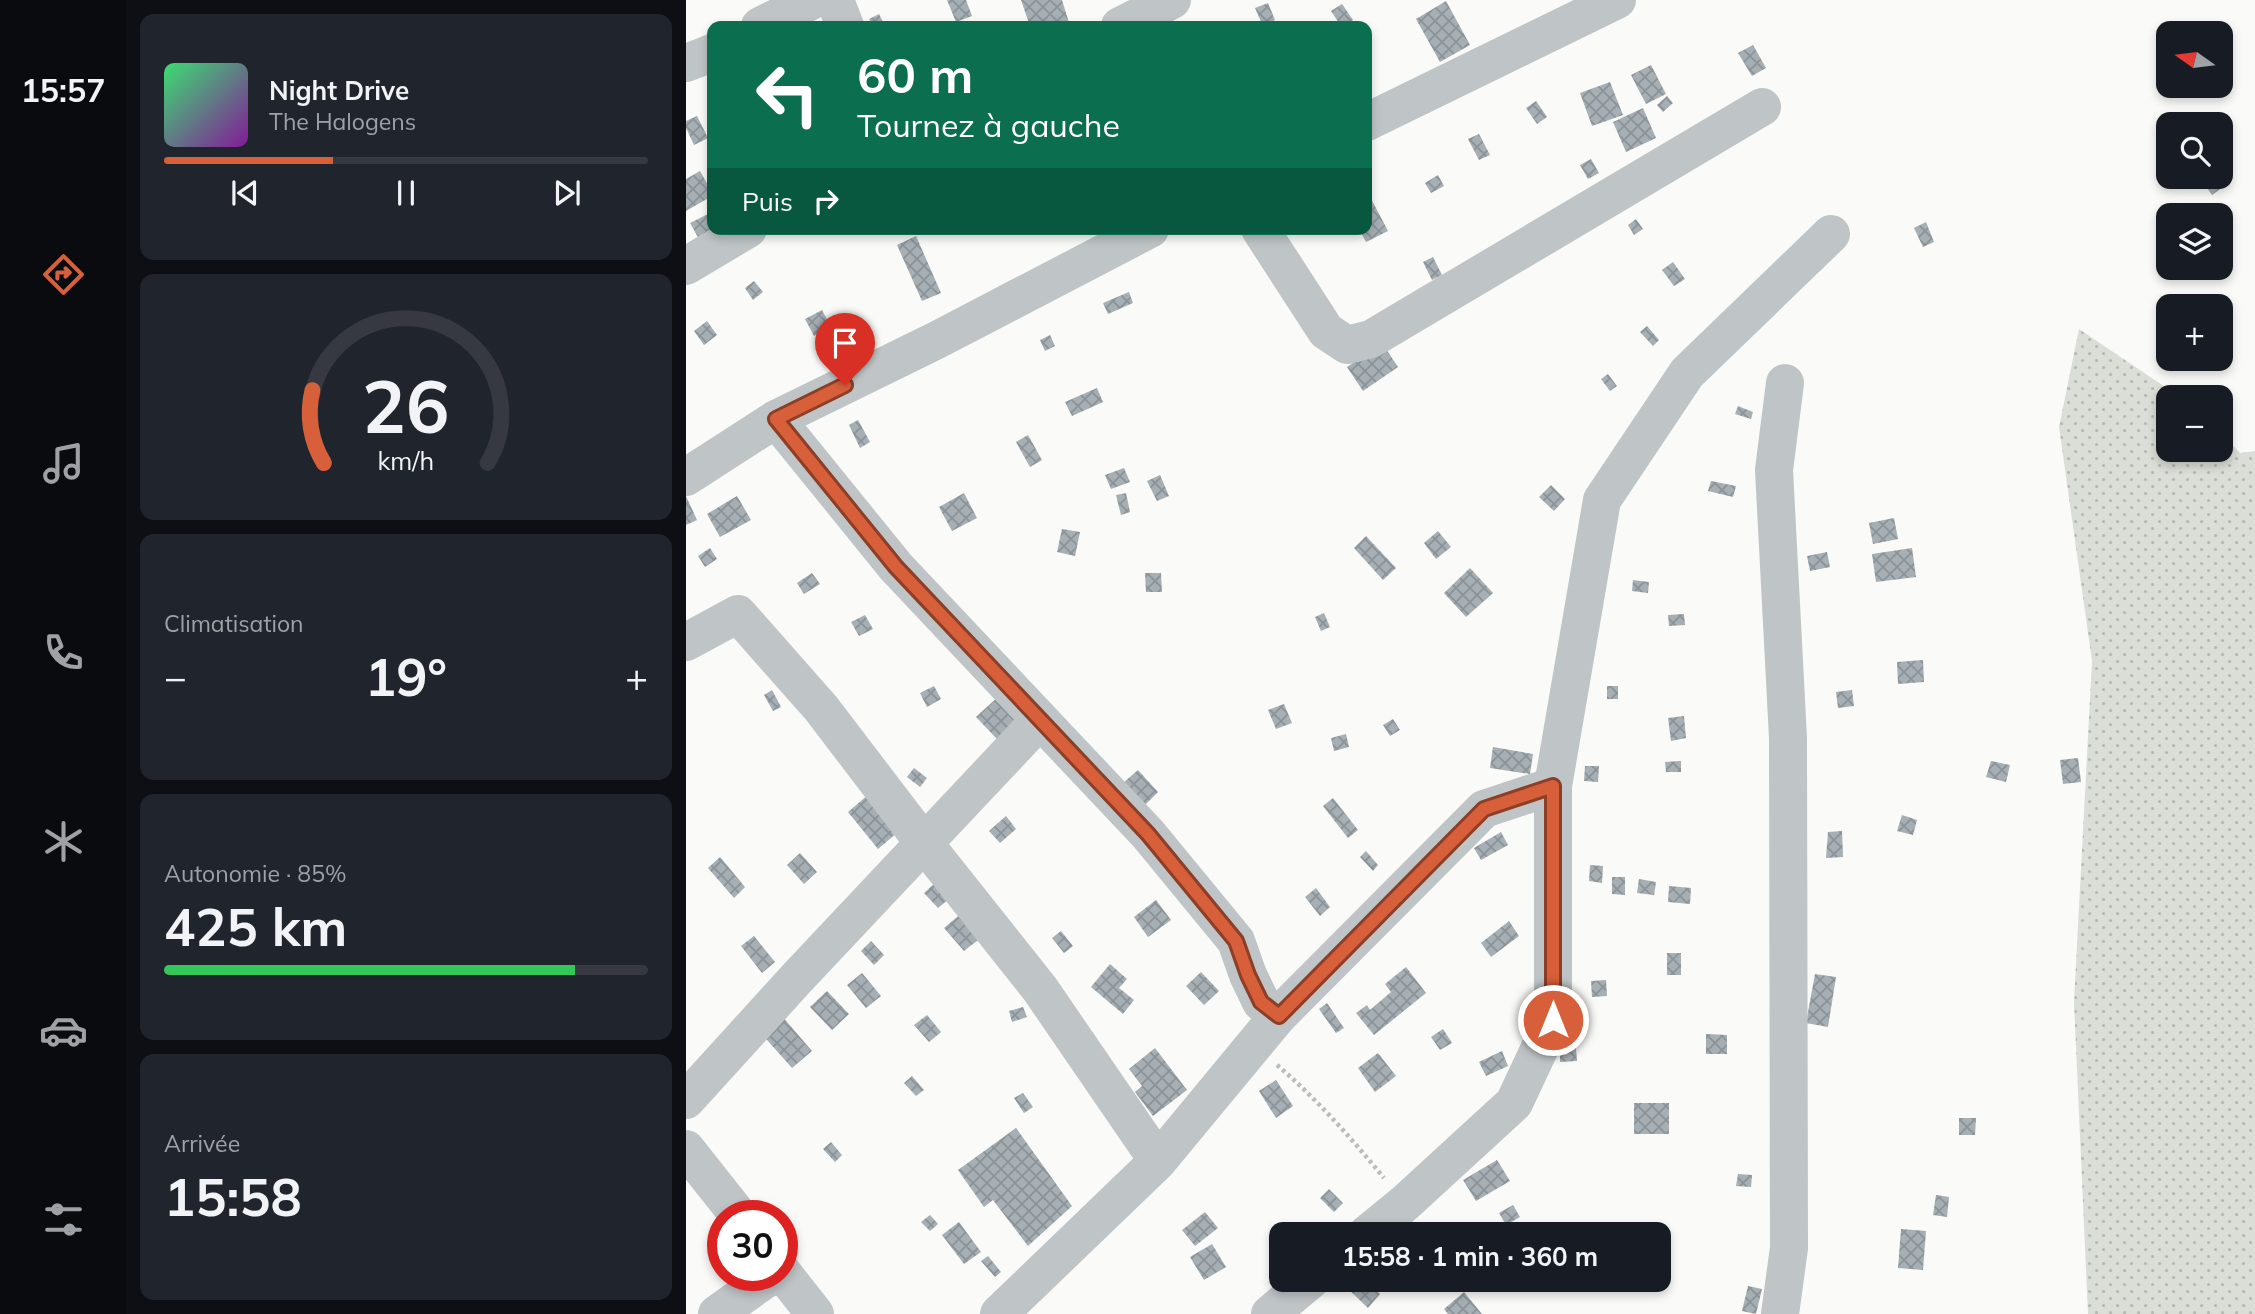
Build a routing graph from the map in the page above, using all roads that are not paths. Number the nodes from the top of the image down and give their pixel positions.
1 (813, 0) edge
2 (835, 0) edge
3 (1172, 0) edge
4 (1617, 0) edge
5 (770, 21) edge
6 (843, 21) edge
7 (1130, 21) edge
8 (707, 56) edge
9 (686, 63) edge
10 (1762, 107) dead end
11 (1372, 119) edge
12 (1831, 234) dead end
13 (738, 235) edge
14 (1138, 235) edge
15 (1264, 235) edge
16 (686, 266) edge
17 (1785, 383) dead end
18 (776, 419) junction
19 (686, 477) edge
20 (686, 642) edge
21 (1040, 721) junction
22 (1553, 786) junction
23 (924, 843) junction
24 (1279, 1016) junction
25 (686, 1100) edge
26 (686, 1149) edge
27 (1158, 1161) junction
28 (726, 1200) edge
29 (1382, 1222) edge
30 (749, 1291) edge
31 (797, 1291) edge
32 (1296, 1292) edge
33 (717, 1314) edge
34 (815, 1314) edge
35 (999, 1314) edge
36 (1270, 1314) edge
37 (1780, 1314) edge

1 - 5 street
2 - 6 street
3 - 7 street
4 - 11 street
8 - 9 street
10 - 15 street
12 - 22 street
13 - 16 street
14 - 18 street
17 - 37 street
18 - 19 street
18 - 21 street
20 - 23 street
21 - 23 street
21 - 24 street
22 - 24 street
22 - 29 street
23 - 25 street
23 - 27 street
24 - 27 street
26 - 28 street
27 - 35 street
30 - 33 street
31 - 34 street
32 - 36 street

